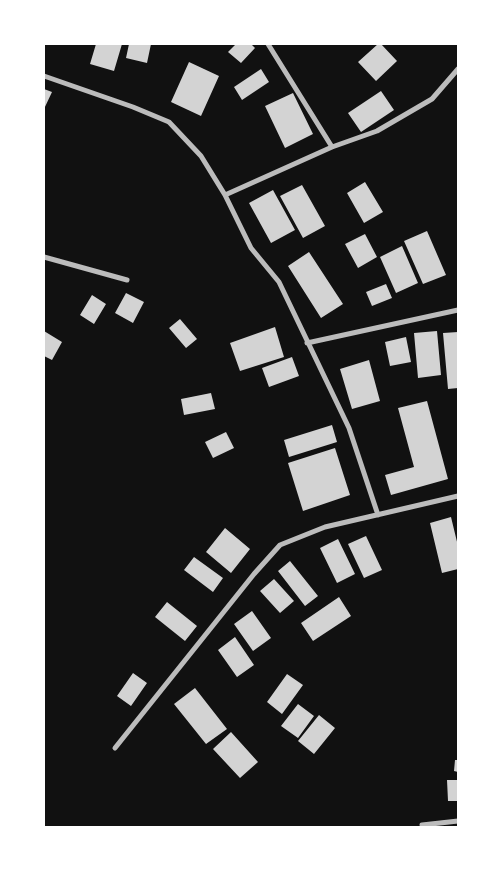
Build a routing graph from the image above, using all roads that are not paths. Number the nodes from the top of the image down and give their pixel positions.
1 (268, 44) edge
2 (458, 68) edge
3 (44, 76) edge
4 (332, 147) junction
5 (225, 195) junction
6 (44, 257) edge
7 (127, 280) dead end
8 (458, 310) edge
9 (307, 343) junction
10 (458, 496) edge
11 (378, 515) junction
12 (115, 748) dead end
13 (458, 821) edge
14 (422, 825) dead end

1 - 4 street
2 - 4 street
3 - 5 street
4 - 5 street
5 - 9 street
6 - 7 street
8 - 9 street
9 - 11 street
10 - 11 street
11 - 12 street
13 - 14 street

